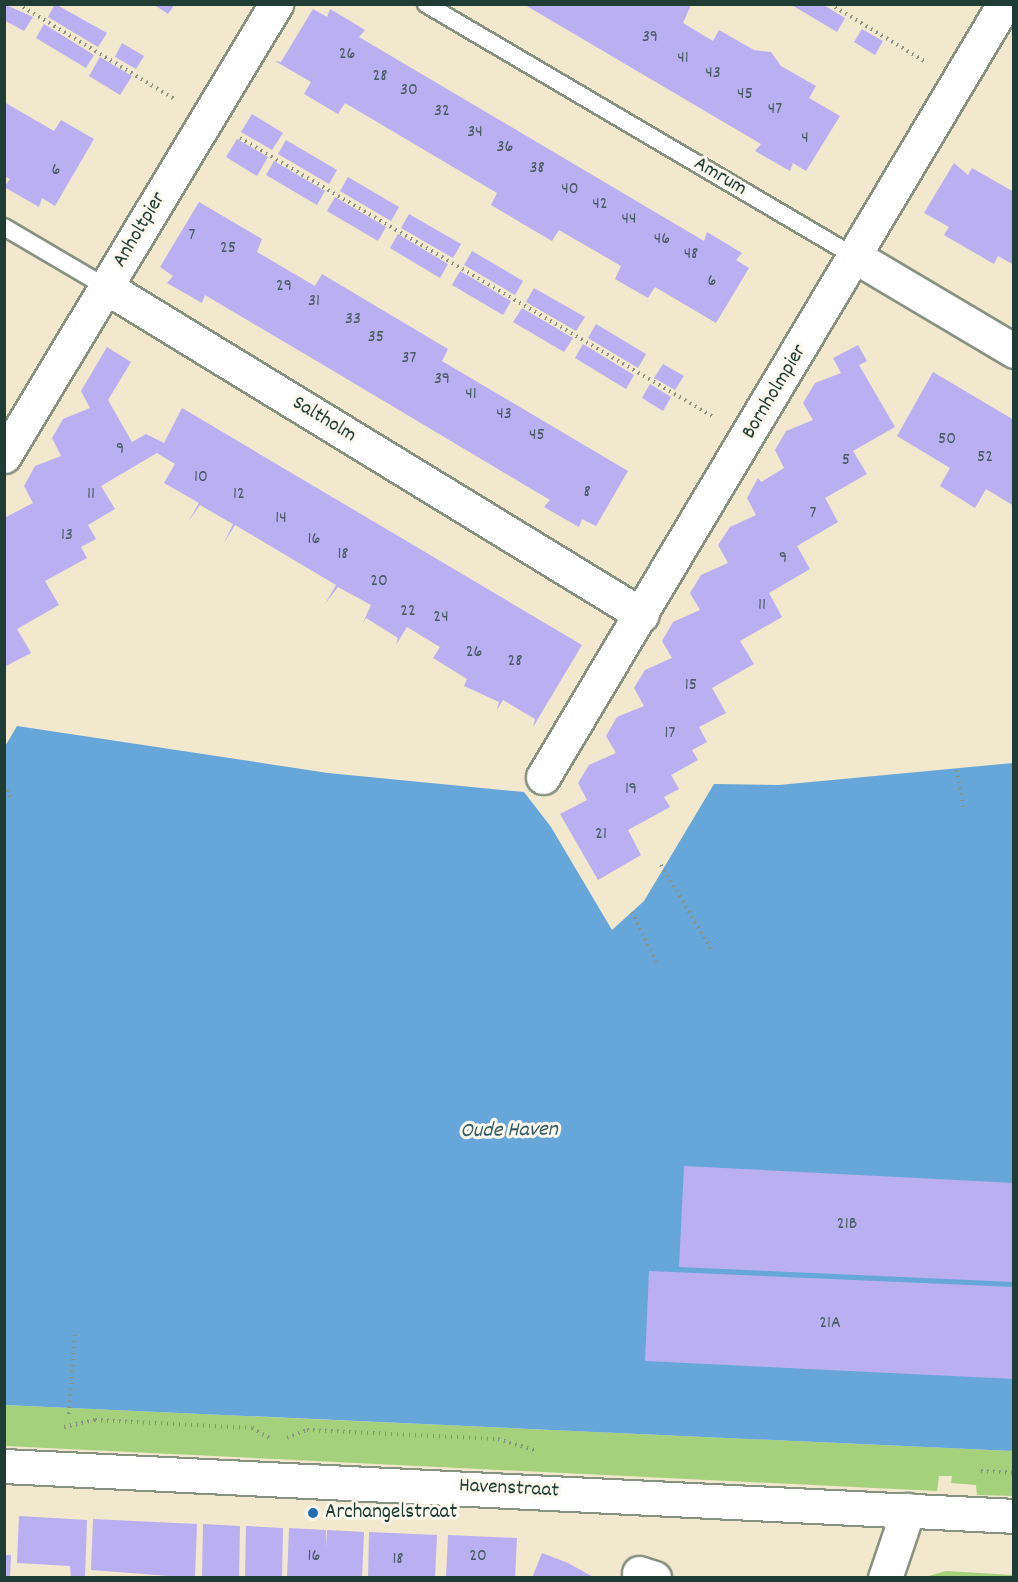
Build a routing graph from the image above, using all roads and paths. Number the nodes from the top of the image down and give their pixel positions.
1 (18, 4) edge
2 (276, 4) edge
3 (426, 4) edge
4 (830, 4) edge
5 (1004, 4) edge
6 (959, 81) junction
7 (208, 119) junction
8 (4, 227) edge
9 (856, 257) junction
10 (106, 287) junction
11 (1014, 351) edge
12 (748, 437) junction
13 (4, 456) edge
14 (642, 615) junction
15 (957, 770) dead end
16 (543, 777) dead end
17 (4, 785) edge
18 (11, 798) dead end
19 (963, 808) dead end
20 (661, 865) dead end
21 (632, 912) dead end
22 (711, 949) dead end
23 (656, 962) dead end
24 (75, 1334) dead end
25 (69, 1414) dead end
26 (52, 1429) dead end
27 (539, 1451) dead end
28 (4, 1466) edge
29 (977, 1472) dead end
30 (1014, 1473) edge
31 (908, 1510) junction
32 (1014, 1516) edge
33 (885, 1578) edge

1 - 7 path
2 - 7 street, Anholtpier
3 - 9 lane, Amrum
4 - 6 path
5 - 6 street, Bornholmpier
6 - 9 street, Bornholmpier
7 - 10 street, Anholtpier
7 - 12 path
8 - 10 lane, Saltholm
9 - 11 street, Amrum
9 - 12 street, Bornholmpier
10 - 13 street, Anholtpier
10 - 14 street, Saltholm
12 - 14 street, Bornholmpier
14 - 16 street, Bornholmpier
15 - 19 path
17 - 18 path
20 - 22 path
21 - 23 path
24 - 25 path
26 - 27 path
28 - 31 street, Havenstraat
29 - 30 path
31 - 32 street, Havenstraat
31 - 33 street

